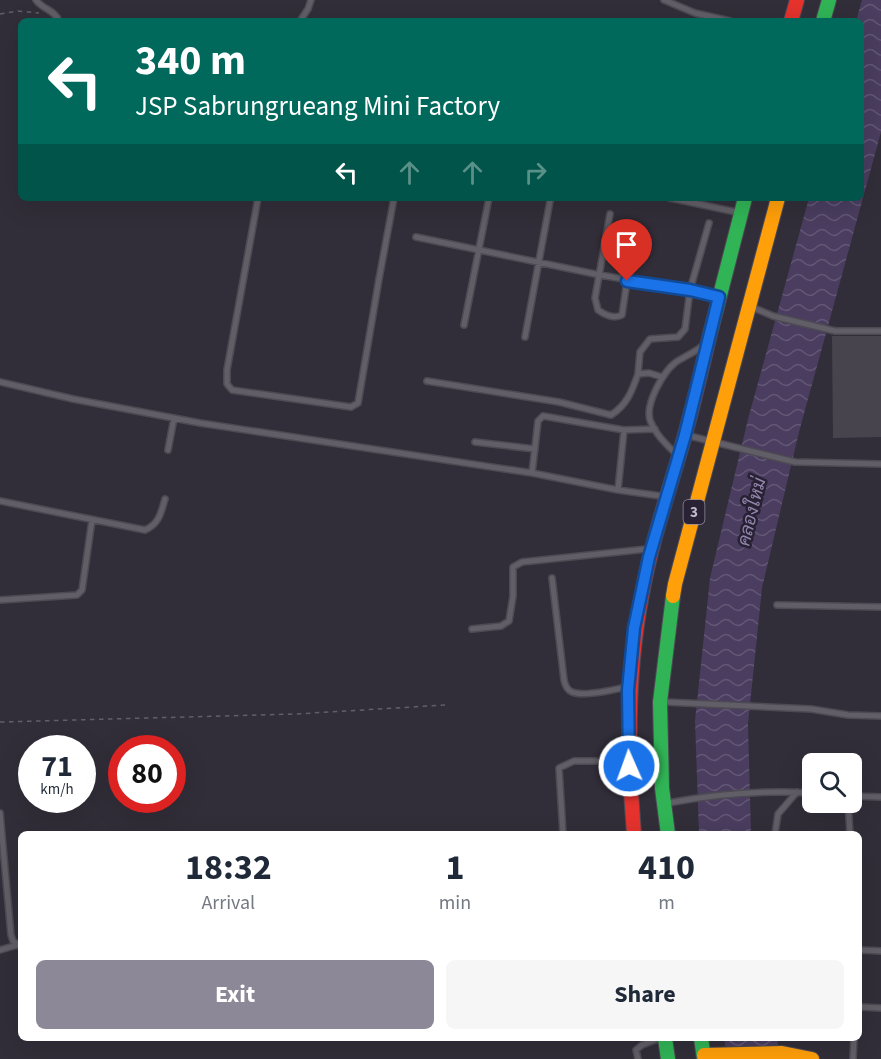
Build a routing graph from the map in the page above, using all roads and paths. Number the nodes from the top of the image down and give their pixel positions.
1 (36, 0) edge
2 (311, 0) edge
3 (664, 0) edge
4 (797, 0) edge
5 (829, 0) edge
6 (45, 8) junction
7 (0, 14) edge
8 (57, 18) edge
9 (302, 18) edge
10 (717, 18) edge
11 (793, 18) edge
12 (825, 18) edge
13 (257, 201) edge
14 (393, 201) edge
15 (488, 201) edge
16 (550, 201) dead end
17 (684, 201) edge
18 (744, 201) edge
19 (777, 201) edge
20 (741, 213) junction
21 (610, 214) dead end
22 (709, 223) dead end
23 (416, 237) dead end
24 (478, 250) junction
25 (538, 262) junction
26 (600, 275) junction
27 (627, 281) junction
28 (690, 290) junction
29 (719, 297) junction
30 (749, 306) junction
31 (465, 325) dead end
32 (881, 331) edge
33 (525, 338) dead end
34 (707, 343) junction
35 (638, 374) junction
36 (662, 377) junction
37 (427, 381) dead end
38 (0, 382) edge
39 (174, 418) junction
40 (655, 429) junction
41 (624, 430) junction
42 (685, 435) junction
43 (475, 442) dead end
44 (712, 443) junction
45 (535, 448) junction
46 (168, 450) dead end
47 (678, 456) junction
48 (881, 464) edge
49 (532, 473) junction
50 (618, 490) junction
51 (666, 496) junction
52 (165, 499) dead end
53 (0, 501) edge
54 (92, 520) junction
55 (652, 549) junction
56 (552, 578) dead end
57 (0, 600) edge
58 (777, 605) dead end
59 (881, 607) edge
60 (472, 629) dead end
61 (628, 687) junction
62 (660, 702) junction
63 (446, 705) dead end
64 (881, 716) edge
65 (0, 722) edge
66 (596, 761) dead end
67 (797, 792) junction
68 (802, 792) edge
69 (862, 796) edge
70 (881, 797) edge
71 (663, 804) junction
72 (0, 813) edge
73 (849, 813) edge
74 (563, 831) edge
75 (634, 831) edge
76 (668, 831) edge
77 (775, 831) edge
78 (850, 831) edge
79 (18, 945) edge
80 (18, 946) edge
81 (0, 950) edge
82 (862, 950) edge
83 (881, 951) edge
84 (862, 1007) edge
85 (881, 1008) edge
86 (652, 1041) edge
87 (665, 1041) edge
88 (702, 1041) edge
89 (854, 1041) edge
90 (708, 1056) edge
91 (638, 1059) edge
92 (668, 1059) edge
93 (812, 1059) edge
94 (853, 1059) edge

1 - 6 lane
2 - 9 lane
3 - 10 lane
4 - 11 main road
5 - 12 main road
6 - 7 path
6 - 8 lane
13 - 14 lane
15 - 24 lane
16 - 25 lane
17 - 20 lane
18 - 20 main road, 3
19 - 30 main road, 3
20 - 29 main road, 3
21 - 26 lane
22 - 28 lane
23 - 24 lane
24 - 25 lane
24 - 31 lane
25 - 26 lane
25 - 33 lane
26 - 27 lane
26 - 27 lane
27 - 28 lane
28 - 29 lane
28 - 35 lane
29 - 34 main road, 3
30 - 32 lane
30 - 44 main road, 3
34 - 36 lane
34 - 42 main road, 3
35 - 36 lane
35 - 37 lane
36 - 40 lane
38 - 39 lane
39 - 46 lane
39 - 49 lane
40 - 41 lane
40 - 47 lane
41 - 45 lane
41 - 50 lane
42 - 44 lane
42 - 47 main road, 3
43 - 45 lane
44 - 48 lane
44 - 62 main road, 3
45 - 49 lane
47 - 51 main road, 3
49 - 50 lane
50 - 51 lane
51 - 55 main road, 3
52 - 54 lane
53 - 54 lane
54 - 57 lane
55 - 60 lane
55 - 61 main road, 3
56 - 61 lane
58 - 59 lane
61 - 75 main road, 3
62 - 64 lane
62 - 71 main road, 3
63 - 65 path
66 - 74 lane
67 - 68 lane
67 - 71 lane
67 - 77 lane
69 - 70 lane
71 - 76 main road, 3
72 - 79 lane
73 - 78 lane
80 - 81 lane
82 - 83 lane
84 - 85 lane
86 - 91 lane
87 - 92 main road
88 - 90 main road
89 - 94 lane
90 - 93 main road

